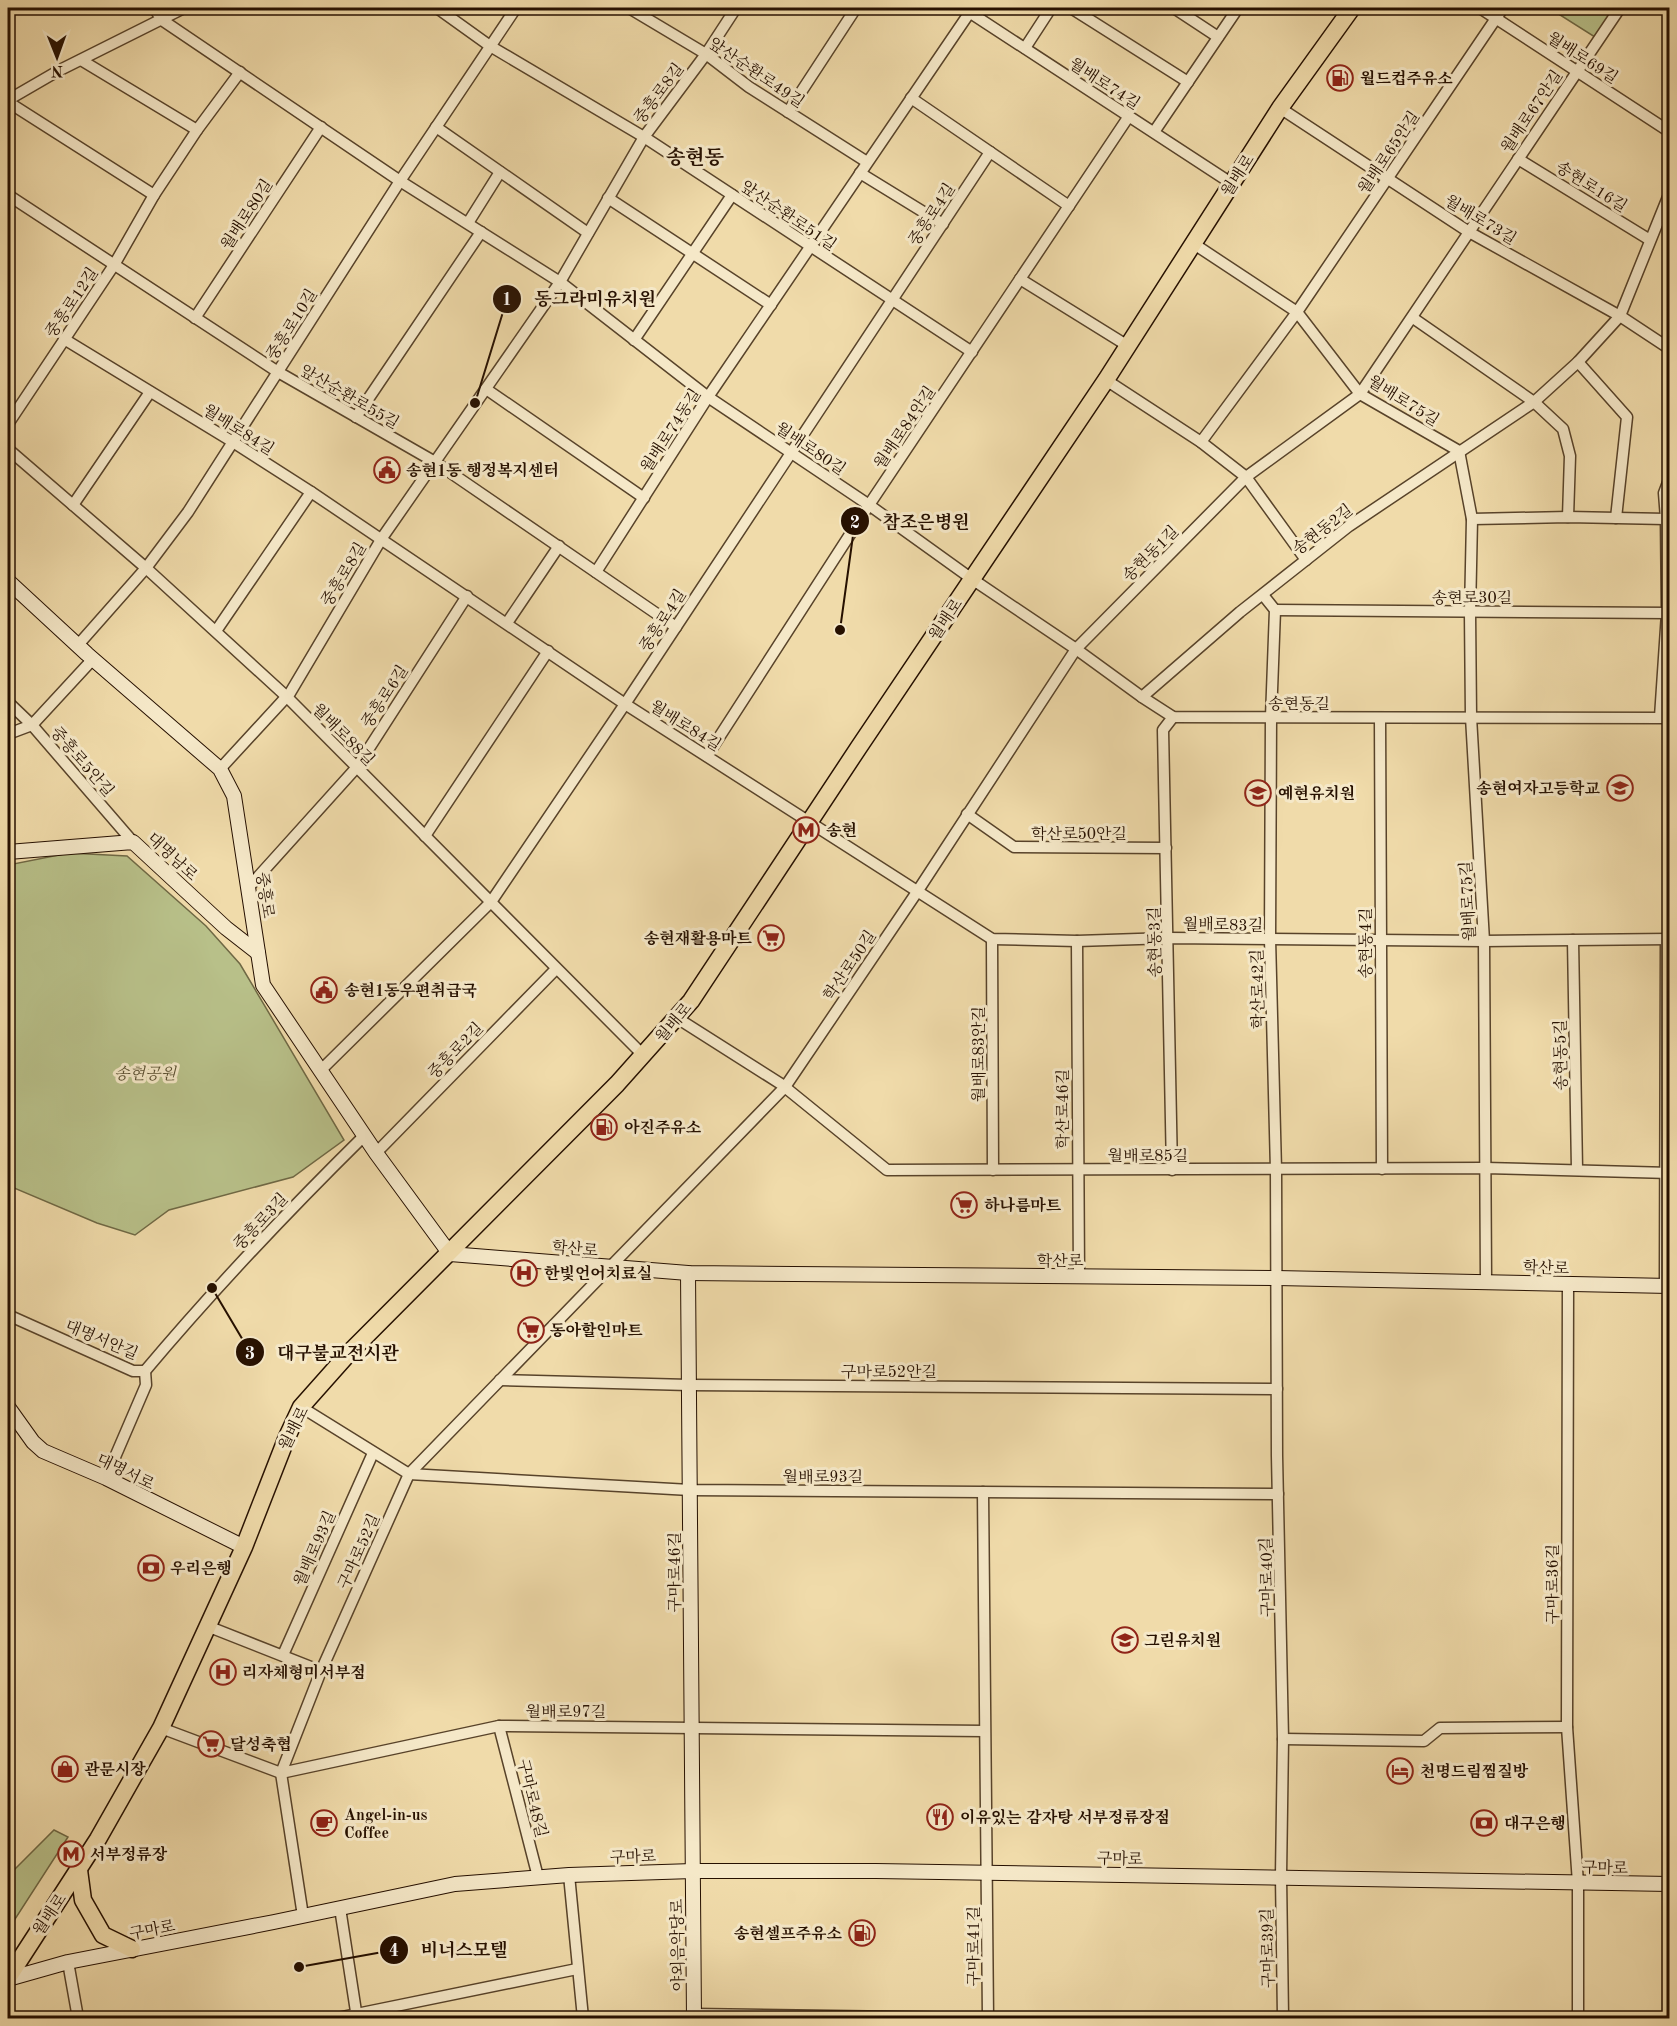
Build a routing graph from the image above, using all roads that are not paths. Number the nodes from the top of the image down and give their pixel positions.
1 (154, 8) edge
2 (184, 8) edge
3 (436, 8) edge
4 (516, 8) edge
5 (630, 8) edge
6 (736, 8) edge
7 (856, 8) edge
8 (1051, 8) edge
9 (1071, 8) edge
10 (1174, 8) edge
11 (1238, 8) edge
12 (1352, 8) edge
13 (1480, 8) edge
14 (1503, 8) edge
15 (1620, 8) edge
16 (966, 10) edge
17 (1496, 18) junction
18 (162, 20) junction
19 (1218, 37) junction
20 (490, 46) junction
21 (1024, 48) junction
22 (706, 54) junction
23 (81, 60) junction
24 (1576, 71) junction
25 (240, 72) junction
26 (1188, 82) junction
27 (911, 98) junction
28 (8, 101) edge
29 (1280, 108) junction
30 (788, 112) junction
31 (1129, 116) junction
32 (321, 127) junction
33 (436, 128) junction
34 (197, 130) junction
35 (1154, 132) junction
36 (1670, 132) edge
37 (644, 137) junction
38 (990, 152) junction
39 (1518, 159) junction
40 (867, 162) junction
41 (500, 172) junction
42 (860, 173) junction
43 (1388, 178) junction
44 (400, 181) junction
45 (1231, 183) junction
46 (1670, 192) edge
47 (8, 195) edge
48 (154, 195) junction
49 (732, 195) junction
50 (608, 198) junction
51 (1069, 206) junction
52 (468, 223) junction
53 (943, 224) junction
54 (481, 232) junction
55 (1469, 232) junction
56 (588, 233) junction
57 (1650, 240) junction
58 (1194, 244) junction
59 (810, 247) junction
60 (692, 254) junction
61 (114, 265) junction
62 (1020, 279) junction
63 (560, 282) junction
64 (892, 300) junction
65 (771, 305) junction
66 (1297, 312) junction
67 (1620, 316) junction
68 (195, 318) junction
69 (1413, 318) junction
70 (64, 339) junction
71 (634, 340) junction
72 (1128, 346) junction
73 (1670, 349) edge
74 (972, 352) junction
75 (1578, 362) junction
76 (278, 372) junction
77 (1106, 380) junction
78 (486, 389) junction
79 (150, 392) junction
80 (1360, 394) junction
81 (708, 397) junction
82 (1534, 402) junction
83 (356, 417) junction
84 (8, 424) edge
85 (233, 442) junction
86 (1201, 442) junction
87 (8, 449) edge
88 (1459, 451) junction
89 (790, 452) junction
90 (435, 462) junction
91 (1246, 477) junction
92 (1670, 477) edge
93 (311, 492) junction
94 (644, 498) junction
95 (73, 505) junction
96 (870, 505) junction
97 (1568, 517) junction
98 (1616, 518) junction
99 (1472, 519) junction
100 (1666, 519) junction
101 (382, 538) junction
102 (558, 546) junction
103 (1306, 560) junction
104 (146, 568) junction
105 (596, 572) junction
106 (972, 579) junction
107 (8, 581) edge
108 (1263, 595) junction
109 (466, 596) junction
110 (1275, 610) junction
111 (1470, 613) junction
112 (1668, 613) edge
113 (507, 623) junction
114 (676, 627) junction
115 (216, 632) junction
116 (78, 645) junction
117 (1076, 649) junction
118 (548, 651) junction
119 (93, 659) junction
120 (287, 697) junction
121 (1142, 698) junction
122 (8, 702) edge
123 (625, 704) junction
124 (1173, 717) junction
125 (1271, 717) junction
126 (1471, 717) junction
127 (1380, 718) junction
128 (1665, 718) edge
129 (32, 725) junction
130 (8, 734) edge
131 (708, 756) junction
132 (357, 767) junction
133 (220, 769) junction
134 (967, 814) junction
135 (811, 821) junction
136 (424, 836) junction
137 (133, 842) junction
138 (1166, 848) junction
139 (8, 852) edge
140 (248, 888) junction
141 (917, 892) junction
142 (491, 902) junction
143 (1169, 938) junction
144 (992, 939) junction
145 (1270, 939) junction
146 (1668, 939) edge
147 (1380, 940) junction
148 (1573, 940) junction
149 (1077, 941) junction
150 (1484, 941) junction
151 (258, 953) junction
152 (556, 969) junction
153 (677, 1018) junction
154 (644, 1056) junction
155 (320, 1071) junction
156 (785, 1088) junction
157 (364, 1136) junction
158 (376, 1153) junction
159 (1485, 1168) junction
160 (1382, 1169) junction
161 (1577, 1169) junction
162 (993, 1170) junction
163 (1078, 1170) junction
164 (1172, 1170) junction
165 (1276, 1170) junction
166 (1668, 1173) edge
167 (450, 1254) junction
168 (609, 1267) junction
169 (688, 1273) junction
170 (1079, 1276) junction
171 (1276, 1278) junction
172 (1486, 1282) junction
173 (1568, 1284) junction
174 (1667, 1286) edge
175 (8, 1315) edge
176 (145, 1371) junction
177 (500, 1380) junction
178 (689, 1385) junction
179 (1277, 1389) junction
180 (8, 1407) edge
181 (301, 1407) junction
182 (373, 1453) junction
183 (409, 1474) junction
184 (106, 1478) junction
185 (690, 1490) junction
186 (983, 1492) junction
187 (1278, 1494) junction
188 (244, 1548) junction
189 (207, 1626) junction
190 (283, 1656) junction
191 (321, 1671) junction
192 (499, 1726) junction
193 (692, 1726) junction
194 (1567, 1727) junction
195 (160, 1728) junction
196 (984, 1731) junction
197 (1283, 1739) junction
198 (281, 1773) junction
199 (79, 1870) junction
200 (693, 1871) junction
201 (988, 1873) junction
202 (569, 1875) junction
203 (1281, 1876) junction
204 (538, 1877) junction
205 (1578, 1883) junction
206 (1670, 1884) edge
207 (340, 1908) junction
208 (303, 1916) junction
209 (132, 1949) junction
210 (68, 1962) junction
211 (577, 1969) junction
212 (8, 1978) edge
213 (356, 2017) edge
214 (694, 2017) edge
215 (892, 2018) edge
216 (78, 2019) edge
217 (337, 2019) edge
218 (583, 2019) edge
219 (973, 2019) edge
220 (988, 2019) edge
221 (1283, 2019) edge
222 (1578, 2019) edge

1 - 18 street, 월배로80길
2 - 18 street
3 - 20 street, 앞산순환로51길
4 - 20 street, 중흥로10길
5 - 22 street, 앞산순환로49길
6 - 22 street, 중흥로8길
7 - 30 street
8 - 21 street
9 - 26 street
10 - 19 street
11 - 19 street
12 - 29 main road, 월배로
13 - 17 street, 월배로69길
14 - 17 street, 월배로65안길
15 - 24 street, 월배로67안길
16 - 21 street, 월배로74길
16 - 27 street, 월배로74동길
17 - 24 street, 월배로69길
17 - 43 street, 월배로65안길
18 - 23 street
18 - 25 street, 월배로80길
19 - 26 street
20 - 33 street, 중흥로10길
20 - 37 street, 앞산순환로51길
21 - 31 street, 월배로74길
22 - 30 street, 앞산순환로49길
22 - 37 street, 중흥로8길
23 - 28 street
23 - 34 street
24 - 36 street, 월배로69길
24 - 39 street, 월배로67안길
25 - 32 street, 월배로80길
25 - 34 street, 중흥로12길
26 - 35 street
27 - 38 street
27 - 40 street, 월배로74동길
28 - 48 street
29 - 43 street, 월배로73길
29 - 45 main road, 월배로
30 - 40 street, 앞산순환로49길
31 - 35 street, 월배로74길
31 - 51 street, 월배로84안길
32 - 44 street, 월배로80길
32 - 68 street, 월배로80길
33 - 41 street
33 - 44 street, 중흥로10길
34 - 48 street, 중흥로12길
35 - 45 street, 월배로74길
37 - 49 street, 앞산순환로51길
37 - 50 street, 중흥로8길
38 - 51 street
38 - 53 street, 중흥로4길
39 - 55 street, 월배로67안길
39 - 57 street, 송현로16길
40 - 42 street, 월배로74동길
41 - 52 street
41 - 56 street
42 - 53 street
42 - 59 street, 월배로74동길
43 - 55 street, 월배로73길
43 - 66 street, 월배로65안길
44 - 52 street, 월배로80길
44 - 76 street, 중흥로10길
45 - 58 main road, 월배로
46 - 57 street
47 - 61 street, 앞산순환로55길
48 - 61 street, 중흥로12길
49 - 59 street, 앞산순환로51길
49 - 60 street
50 - 56 street, 중흥로8길
50 - 60 street
51 - 62 street, 월배로84안길
52 - 54 street, 월배로80길
53 - 64 street, 중흥로4길
54 - 63 street, 월배로80길
54 - 83 street
55 - 67 street, 월배로73길
55 - 69 street, 송현동1길
56 - 63 street, 중흥로8길
57 - 67 street
58 - 66 street, 월배로75길
58 - 72 main road, 월배로
59 - 64 street, 앞산순환로51길
59 - 65 street, 월배로74동길
60 - 65 street
60 - 71 street
61 - 68 street, 앞산순환로55길
61 - 70 street, 중흥로12길
62 - 72 street
62 - 74 street, 월배로84안길
63 - 71 street, 월배로80길
63 - 78 street, 중흥로8길
64 - 74 street, 앞산순환로51길
64 - 89 street, 중흥로4길
65 - 81 street, 월배로74동길
66 - 80 street, 월배로75길
66 - 86 street
67 - 73 street, 월배로73길
67 - 75 street, 송현동2길
68 - 76 street, 앞산순환로55길
69 - 80 street, 송현동1길
69 - 82 street
70 - 79 street, 월배로84길
70 - 84 street, 중흥로12길
71 - 81 street, 월배로80길
72 - 77 main road, 월배로
74 - 96 street, 월배로84안길
75 - 82 street, 송현동2길
75 - 98 street
76 - 83 street, 앞산순환로55길
76 - 85 street, 중흥로10길
77 - 86 street
77 - 106 main road, 월배로
78 - 90 street, 중흥로8길
78 - 94 street
79 - 85 street, 월배로84길
79 - 95 street
80 - 88 street, 월배로75길
80 - 91 street, 송현동1길
81 - 89 street, 월배로80길
81 - 94 street, 월배로74동길
82 - 88 street, 송현동2길
82 - 97 street
83 - 90 street, 앞산순환로55길
85 - 93 street, 월배로84길
85 - 104 street, 중흥로10길
86 - 91 street
87 - 95 street, 월배로88길
88 - 99 street, 월배로75길
88 - 103 street, 송현동2길
89 - 96 street, 월배로80길
89 - 114 street, 중흥로4길
90 - 101 street, 중흥로8길
90 - 102 street, 앞산순환로55길
91 - 103 street
91 - 117 street, 송현동1길
92 - 100 street
93 - 101 street, 월배로84길
93 - 115 street
94 - 105 street, 월배로74동길
95 - 104 street, 월배로88길
96 - 106 street, 월배로80길
96 - 131 street, 월배로84안길
97 - 98 street
97 - 99 street
98 - 100 street
99 - 111 street, 월배로75길
100 - 112 street
101 - 109 street, 월배로84길
101 - 120 street, 중흥로8길
102 - 105 street, 앞산순환로55길
102 - 113 street
103 - 108 street, 송현동2길
104 - 115 street, 월배로88길
104 - 116 street, 중흥로10길
105 - 114 street, 앞산순환로55길
106 - 117 street
106 - 135 main road, 월배로
107 - 116 main road, 중흥로
108 - 110 street
108 - 121 street, 송현동2길
109 - 113 street, 월배로84길
109 - 132 street, 중흥로6길
110 - 111 street, 송현로30길
110 - 125 street, 학산로42길
111 - 112 street, 송현로30길
111 - 126 street, 월배로75길
112 - 128 street
113 - 118 street, 월배로84길
114 - 123 street, 중흥로4길
115 - 120 street, 월배로88길
116 - 119 main road, 중흥로
117 - 121 street
117 - 134 street, 학산로50길
118 - 123 street, 월배로84길
118 - 136 street
119 - 129 street
119 - 133 main road, 중흥로
120 - 132 street, 월배로88길
120 - 133 street, 중흥로8길
121 - 124 street
122 - 129 street, 중흥로5안길
123 - 131 street, 월배로84길
123 - 142 street, 중흥로4길
124 - 125 street, 송현동길
124 - 138 street, 송현동3길
125 - 127 street, 송현동길
125 - 145 street, 학산로42길
126 - 127 street, 송현동길
126 - 128 street, 송현동길
126 - 150 street, 월배로75길
127 - 147 street, 송현동4길
129 - 130 street
129 - 137 street, 중흥로5안길
131 - 135 street, 월배로84길
132 - 136 street, 월배로88길
132 - 140 street, 중흥로6길
133 - 140 main road, 중흥로
134 - 138 street, 학산로50안길
134 - 141 street, 학산로50길
135 - 141 street
135 - 153 main road, 월배로
136 - 142 street, 월배로88길
137 - 139 main road, 대명남로
137 - 151 main road, 대명남로
138 - 143 street, 송현동3길
140 - 151 main road, 중흥로
141 - 144 street
141 - 156 street, 학산로50길
142 - 152 street, 월배로88길
142 - 155 street, 중흥로4길
143 - 145 street, 월배로83길
143 - 149 street, 월배로83길
143 - 164 street, 송현동3길
144 - 149 street, 월배로83길
144 - 162 street, 월배로83안길
145 - 147 street, 월배로83길
145 - 165 street, 학산로42길
146 - 148 street, 월배로83길
146 - 166 street
147 - 150 street, 월배로83길
147 - 160 street, 송현동4길
148 - 150 street, 월배로83길
148 - 161 street, 송현동5길
149 - 163 street, 학산로46길
150 - 159 street, 월배로75길
151 - 155 main road, 중흥로
152 - 154 street, 월배로88길
152 - 158 street, 중흥로2길
153 - 154 main road, 월배로
153 - 156 street, 월배로85길
154 - 167 main road, 월배로
155 - 157 main road, 중흥로
156 - 162 street, 월배로85길
156 - 168 street, 학산로50길
157 - 158 main road, 중흥로
157 - 176 street, 중흥로3길
158 - 167 main road, 중흥로
159 - 160 street, 월배로85길
159 - 161 street, 월배로85길
159 - 172 street, 월배로75길
160 - 165 street, 월배로85길
161 - 166 street, 월배로85길
162 - 163 street, 월배로85길
163 - 164 street, 월배로85길
163 - 170 street, 학산로46길
164 - 165 street, 월배로85길
165 - 171 street, 학산로42길
166 - 174 street
167 - 168 main road, 학산로
167 - 181 main road, 월배로
168 - 169 main road, 학산로
168 - 177 street, 구마로52길
169 - 170 main road, 학산로
169 - 178 main road, 구마로46길
170 - 171 main road, 학산로
171 - 172 main road, 학산로
171 - 179 street, 구마로40길
172 - 173 main road, 학산로
173 - 174 main road, 학산로
173 - 194 street, 구마로36길
175 - 176 street, 대명서안길
176 - 184 street, 대명서안길
177 - 178 street, 구마로52안길
177 - 183 street, 구마로52길
178 - 179 street, 구마로52안길
178 - 185 main road, 구마로46길
179 - 187 street, 구마로40길
180 - 184 main road, 대명서로
181 - 182 street, 월배로93길
181 - 188 main road, 월배로
182 - 183 street, 월배로93길
182 - 190 street, 월배로93길
183 - 185 street, 월배로93길
183 - 191 street, 구마로52길
184 - 188 main road, 대명서로
185 - 186 street, 월배로93길
185 - 193 main road, 구마로46길
186 - 187 street, 월배로93길
186 - 196 street, 구마로41길
187 - 197 street, 구마로40길
188 - 189 main road, 월배로
189 - 190 street
189 - 195 main road, 월배로
190 - 191 street
191 - 198 street, 구마로52길
192 - 193 street, 월배로97길
192 - 198 street, 월배로97길
192 - 204 street, 구마로48길
193 - 196 street, 월배로97길
193 - 200 main road, 구마로46길
194 - 197 street
194 - 205 street, 구마로36길
195 - 198 street
195 - 199 main road, 월배로
196 - 201 street, 구마로41길
197 - 203 street, 구마로40길
198 - 208 street
199 - 209 main road
199 - 212 main road, 월배로
200 - 201 main road, 구마로
200 - 202 main road, 구마로
200 - 214 main road, 야외음악당로
201 - 203 main road, 구마로
201 - 220 street, 구마로41길
202 - 204 main road, 구마로
202 - 211 street
203 - 205 main road, 구마로
203 - 221 street, 구마로39길
204 - 207 main road, 구마로
205 - 206 main road, 구마로
205 - 222 street, 구마로36길
207 - 208 main road, 구마로
207 - 213 street
208 - 209 main road, 구마로
209 - 210 main road, 구마로
210 - 212 main road, 구마로
210 - 216 street
211 - 213 street
211 - 218 street
213 - 217 street
214 - 215 street
215 - 219 street

